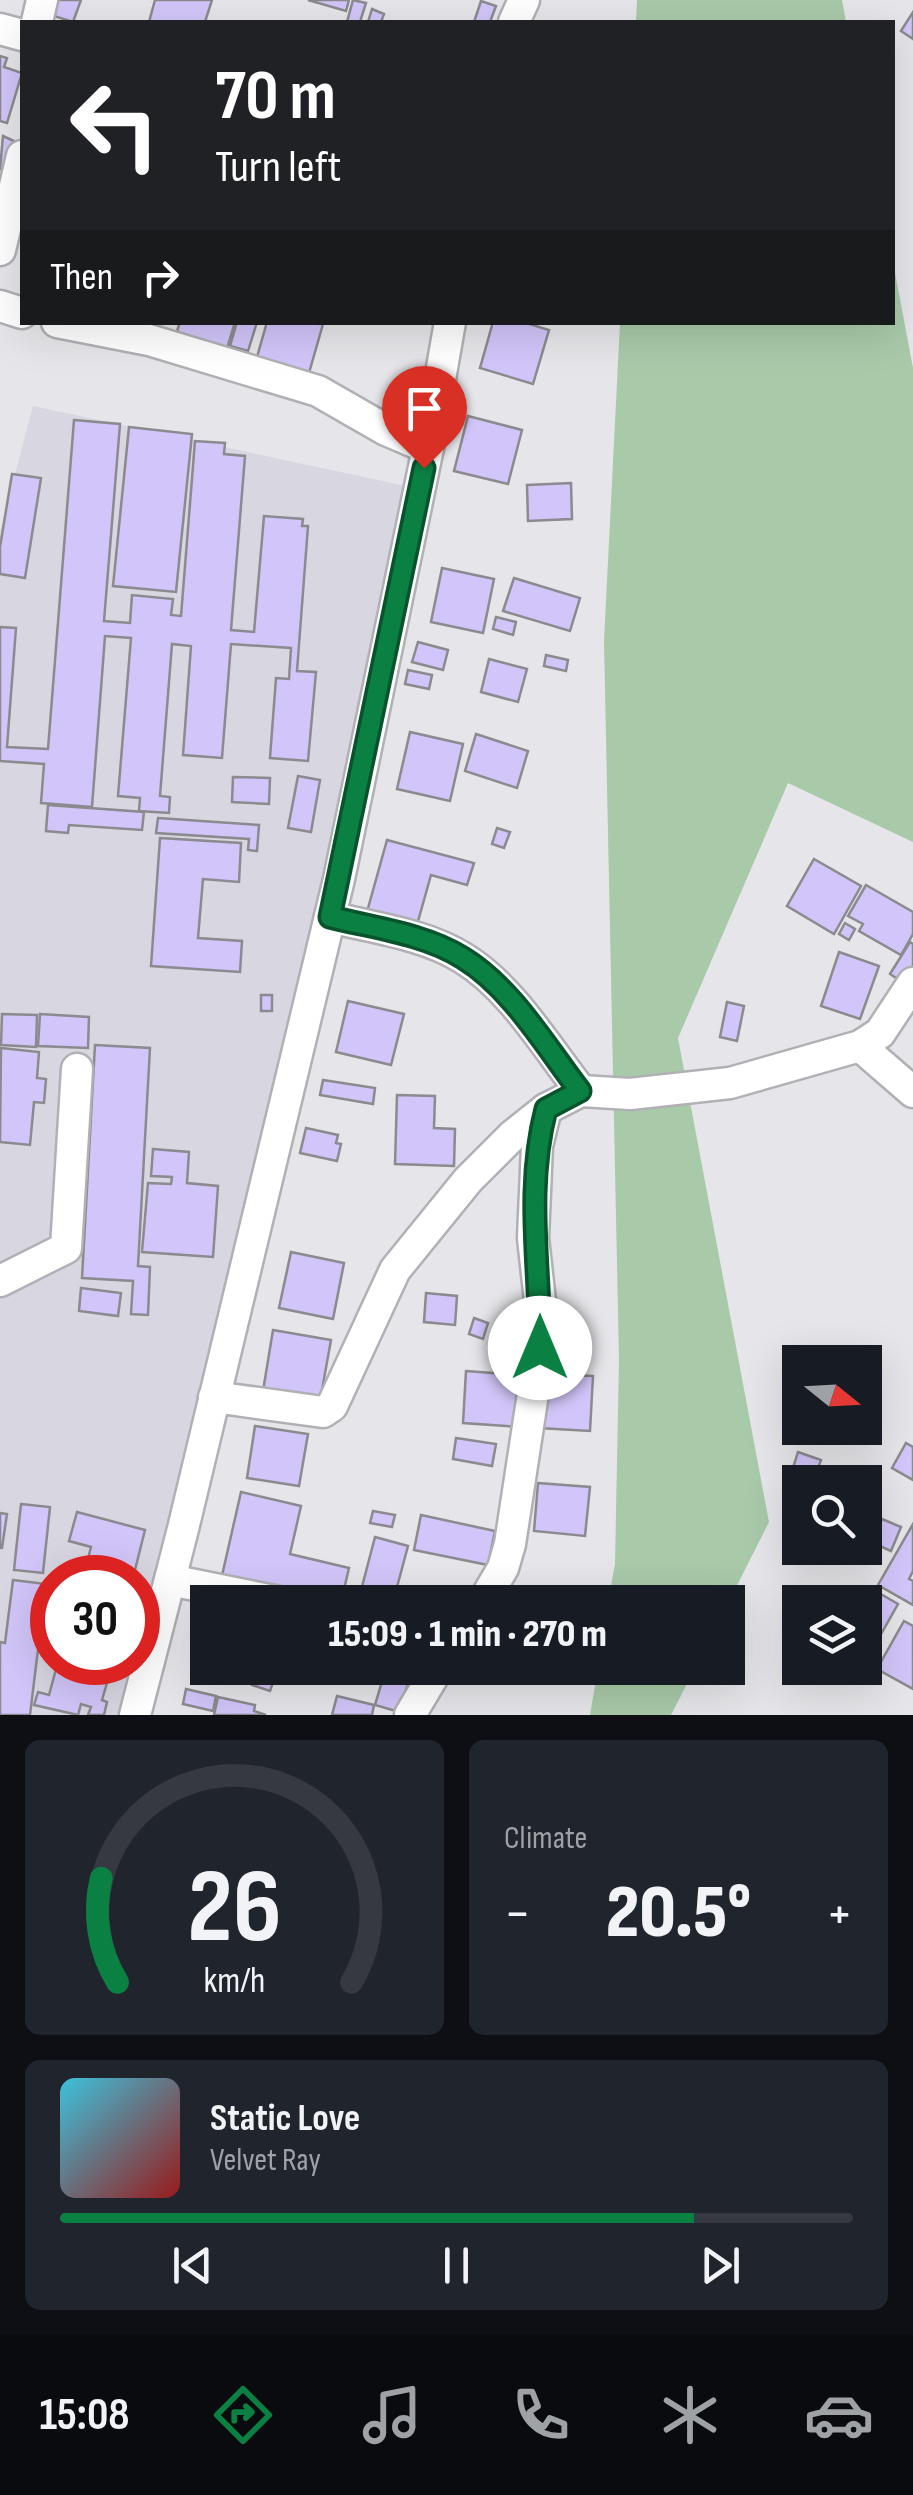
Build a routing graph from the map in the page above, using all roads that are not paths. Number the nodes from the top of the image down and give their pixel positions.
1 (20, 165) edge
2 (0, 250) edge
3 (72, 325) edge
4 (449, 325) edge
5 (428, 448) junction
6 (330, 917) junction
7 (913, 983) edge
8 (860, 1046) junction
9 (77, 1069) dead end
10 (580, 1091) junction
11 (913, 1092) edge
12 (546, 1109) junction
13 (0, 1281) edge
14 (214, 1397) junction
15 (170, 1580) junction
16 (195, 1585) edge
17 (494, 1585) edge
18 (428, 1685) edge
19 (135, 1715) edge
20 (410, 1715) edge

1 - 2 street
3 - 5 street
4 - 5 street
5 - 6 street
6 - 10 street
6 - 14 street
7 - 8 street
8 - 10 street
8 - 11 street
9 - 13 street
10 - 12 street
12 - 14 street
12 - 17 street
14 - 15 street
15 - 16 street
15 - 19 street
18 - 20 street

